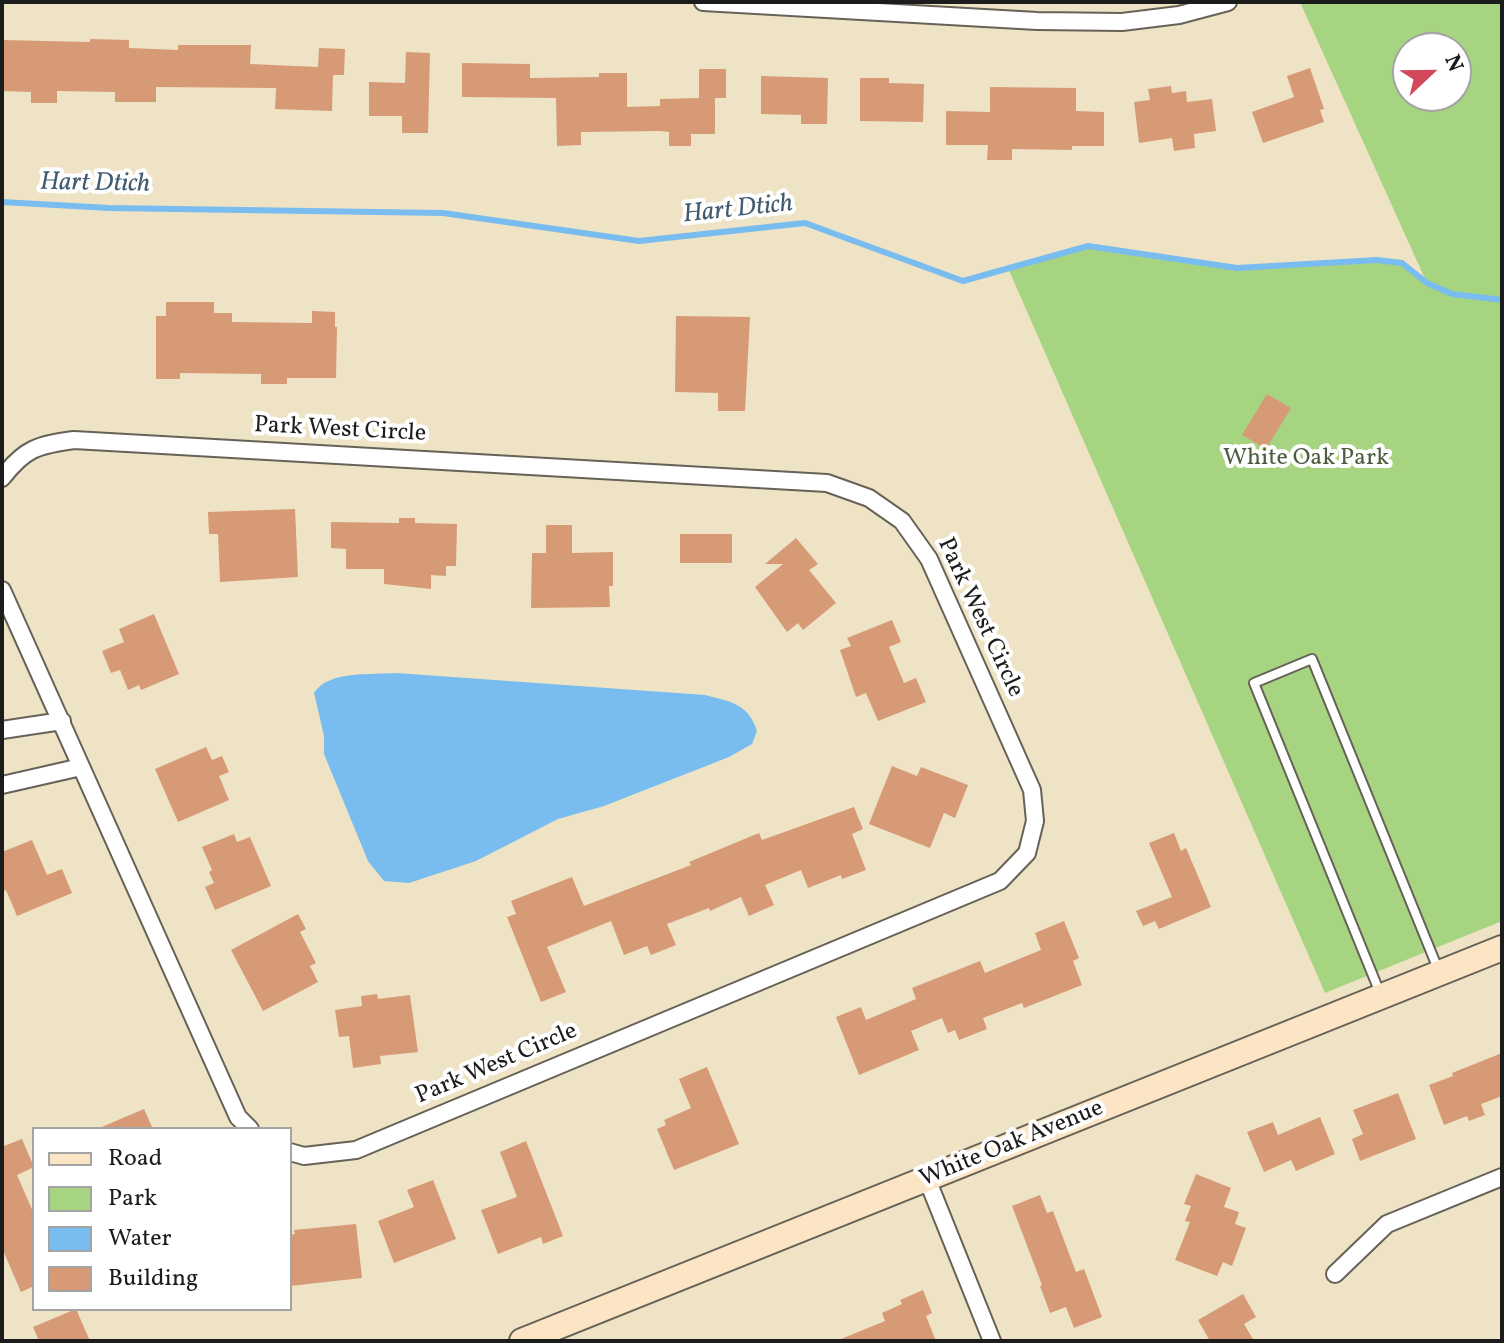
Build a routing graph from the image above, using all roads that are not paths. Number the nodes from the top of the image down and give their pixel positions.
1 (703, 2) edge
2 (1228, 2) edge
3 (2, 478) edge
4 (2, 590) edge
5 (62, 721) junction
6 (2, 730) edge
7 (81, 767) junction
8 (2, 785) edge
9 (1502, 948) edge
10 (1439, 973) junction
11 (1382, 996) junction
12 (248, 1127) edge
13 (292, 1153) edge
14 (1502, 1177) edge
15 (927, 1179) junction
16 (1335, 1274) dead end
17 (522, 1341) edge
18 (992, 1341) edge

1 - 2 street
3 - 13 street, Park West Circle
4 - 5 street
5 - 6 street
5 - 7 street
7 - 8 street
7 - 12 street
9 - 10 street, White Oak Avenue
10 - 11 street, White Oak Avenue
10 - 11 lane
11 - 15 street, White Oak Avenue
14 - 16 street
15 - 17 street, White Oak Avenue
15 - 18 street

